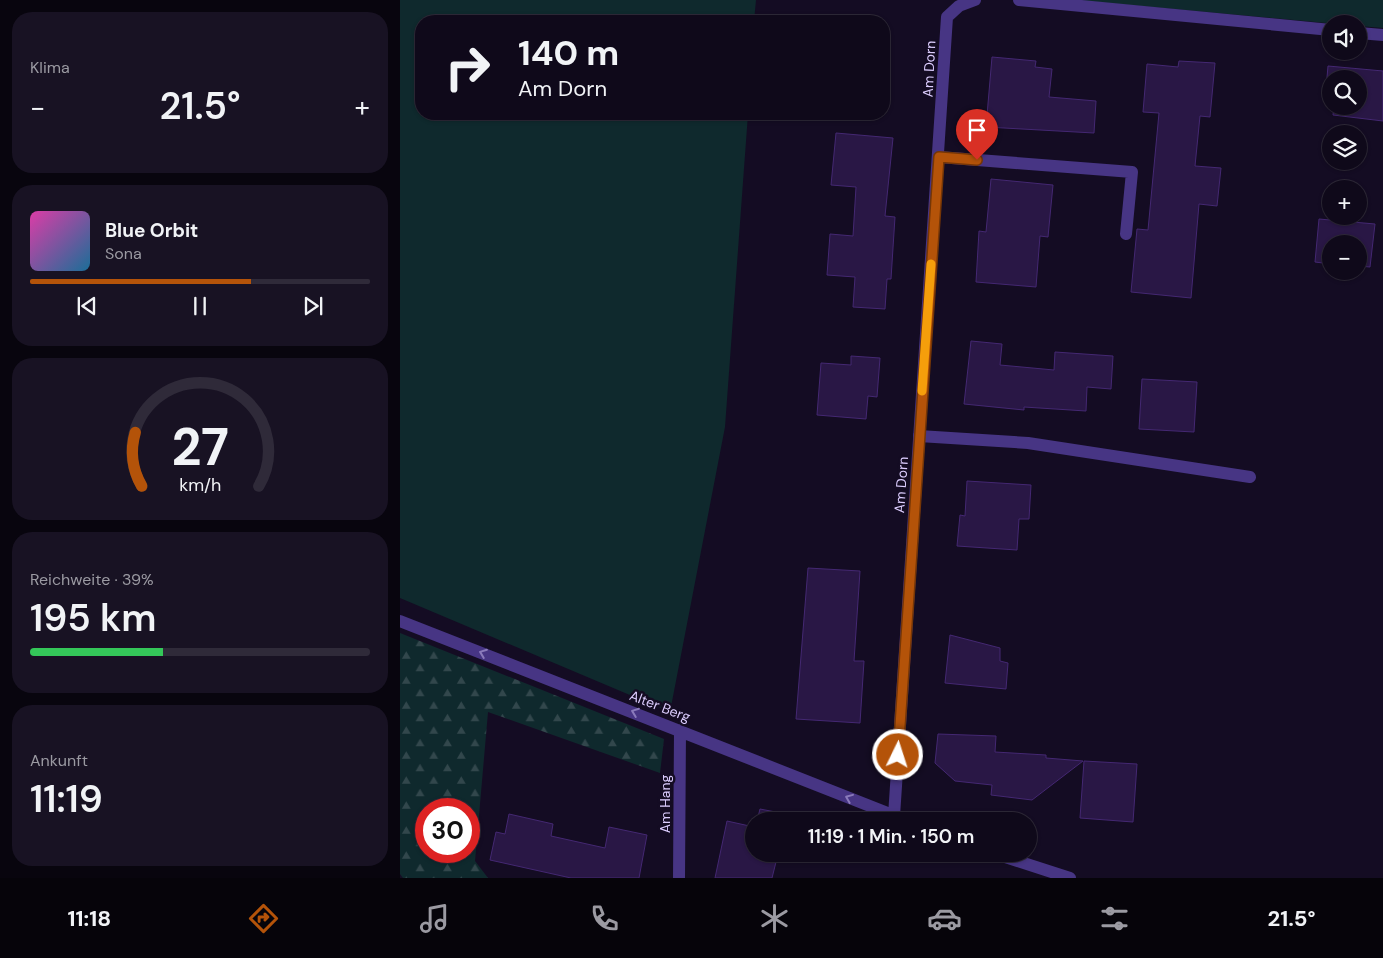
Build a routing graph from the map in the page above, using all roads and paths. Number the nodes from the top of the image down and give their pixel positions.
1 (975, 0) edge
2 (1019, 0) edge
3 (1322, 29) edge
4 (1367, 34) edge
5 (1383, 35) edge
6 (939, 157) junction
7 (1126, 234) dead end
8 (919, 436) junction
9 (1250, 477) dead end
10 (400, 621) edge
11 (680, 730) junction
12 (884, 812) edge
13 (894, 812) edge
14 (1021, 862) edge
15 (679, 878) edge
16 (1070, 878) edge

1 - 6 street, Am Dorn
2 - 3 street
4 - 5 street
6 - 7 street
6 - 8 street, Am Dorn
8 - 9 street
8 - 13 street, Am Dorn
11 -> 10 street, Alter Berg
12 -> 11 street, Alter Berg
11 - 15 street, Am Hang
14 - 16 street

